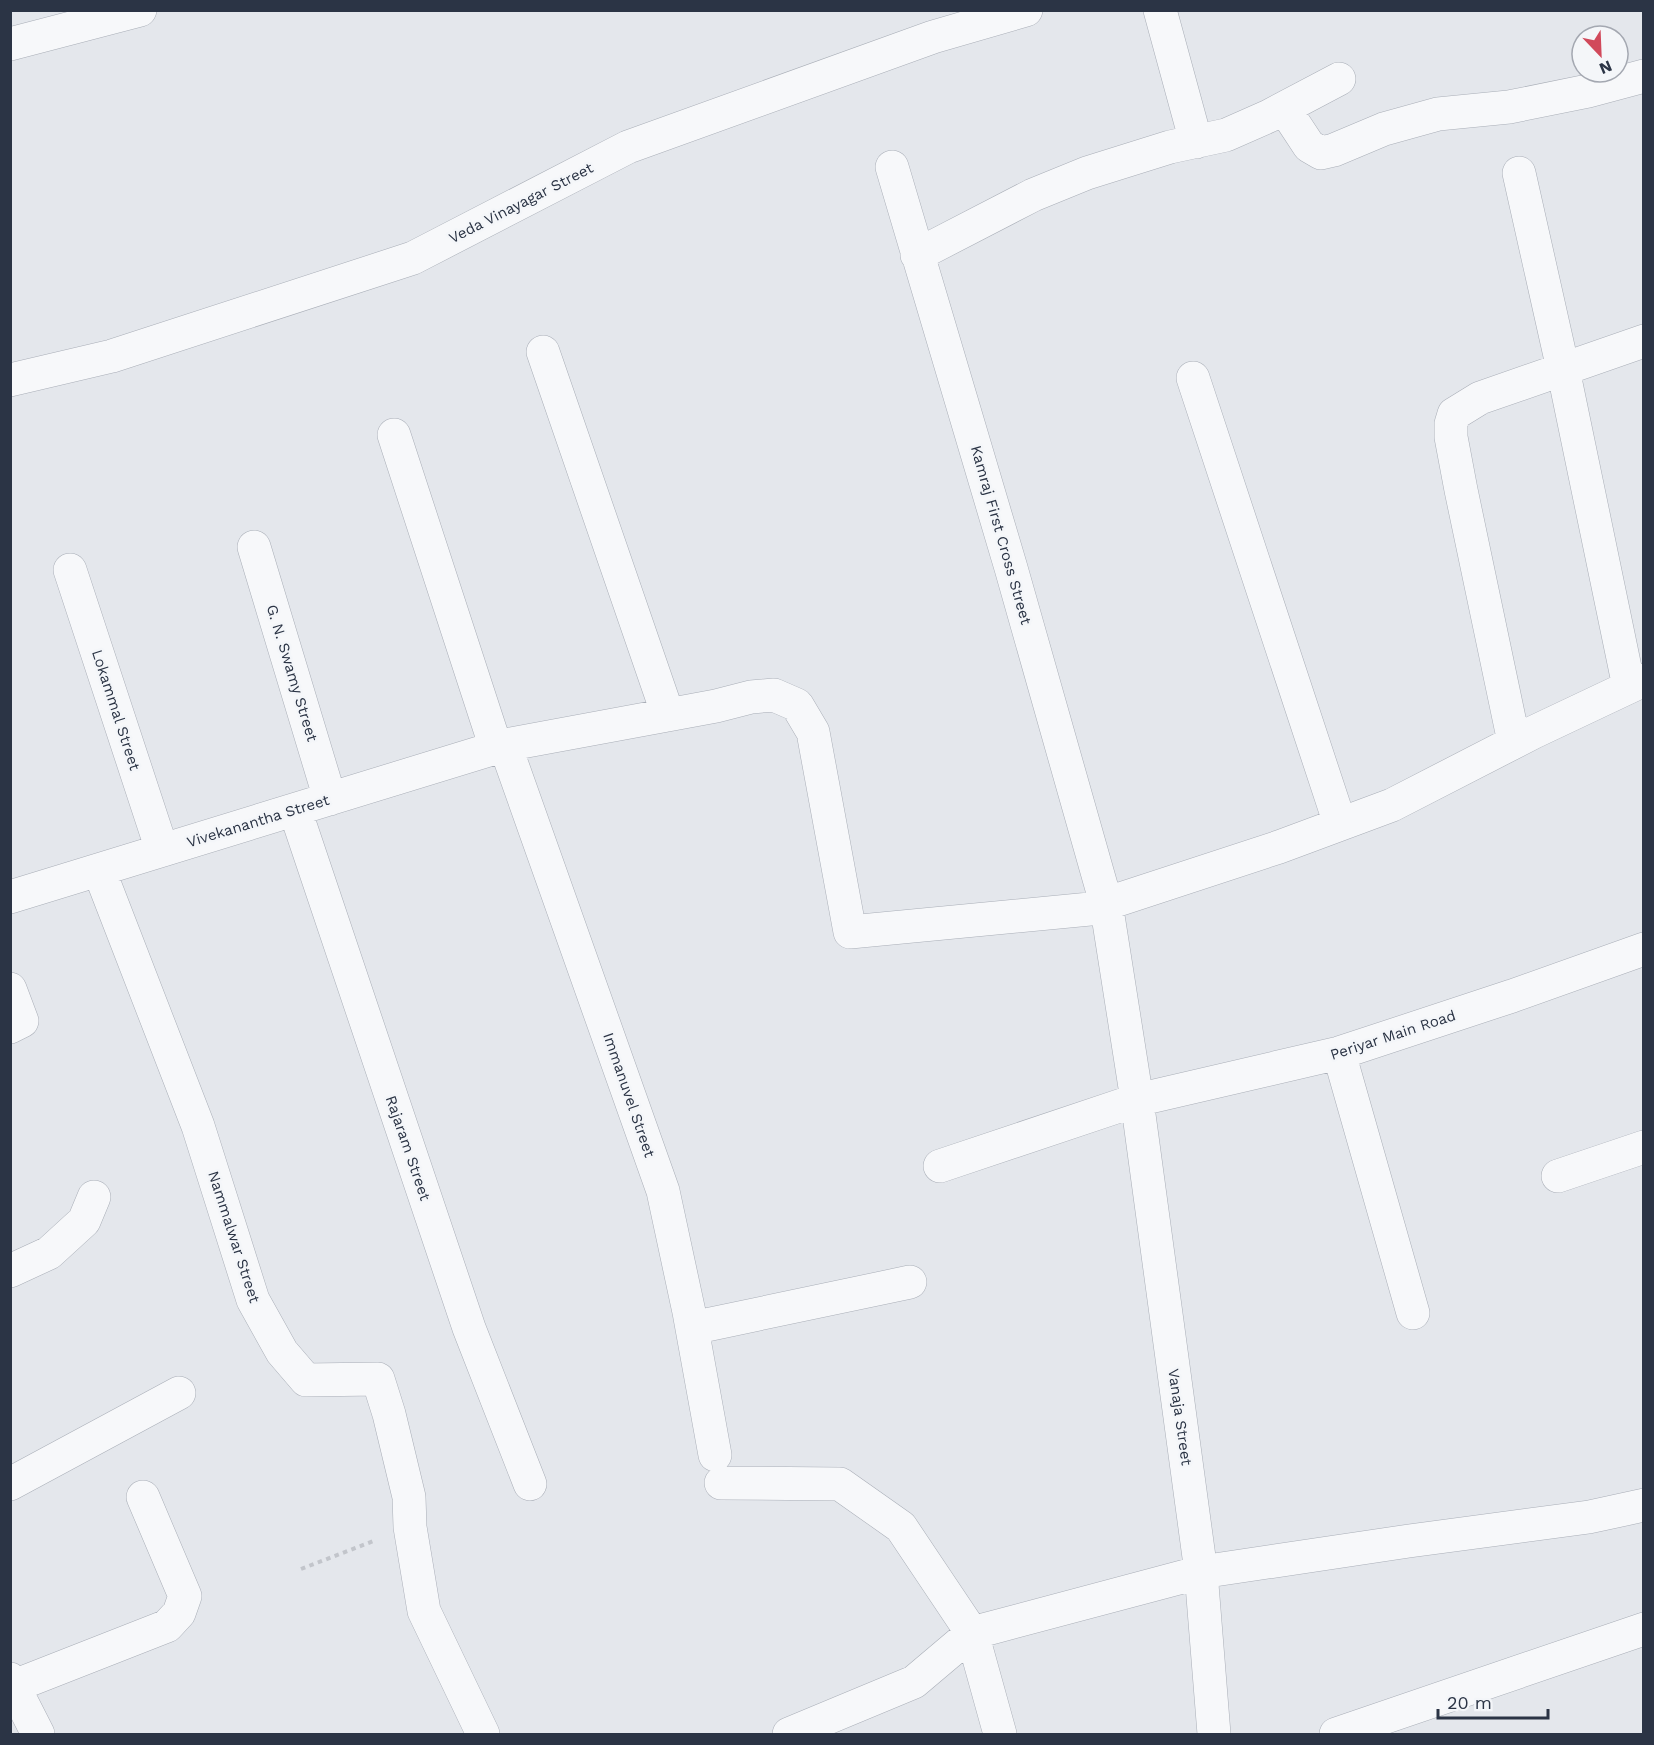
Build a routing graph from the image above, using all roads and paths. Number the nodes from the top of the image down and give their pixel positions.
1 (140, 10) edge
2 (1026, 10) edge
3 (1160, 10) edge
4 (931, 24) edge
5 (10, 44) edge
6 (1644, 76) edge
7 (1339, 79) dead end
8 (1284, 108) junction
9 (1196, 142) junction
10 (892, 167) dead end
11 (1519, 173) dead end
12 (917, 255) junction
13 (1644, 341) edge
14 (543, 352) dead end
15 (1563, 369) junction
16 (1193, 378) dead end
17 (10, 380) edge
18 (394, 435) dead end
19 (254, 547) dead end
20 (70, 570) dead end
21 (1636, 684) edge
22 (668, 715) junction
23 (1514, 742) junction
24 (500, 747) junction
25 (330, 799) junction
26 (295, 810) junction
27 (1340, 824) junction
28 (162, 850) junction
29 (99, 870) junction
30 (10, 897) edge
31 (1106, 903) junction
32 (1644, 949) edge
33 (10, 989) edge
34 (10, 1027) edge
35 (1339, 1053) junction
36 (1137, 1100) junction
37 (1644, 1147) edge
38 (940, 1166) dead end
39 (1558, 1176) dead end
40 (94, 1197) dead end
41 (10, 1271) edge
42 (910, 1282) dead end
43 (1413, 1313) dead end
44 (692, 1328) junction
45 (179, 1393) dead end
46 (10, 1484) edge
47 (530, 1484) dead end
48 (143, 1497) dead end
49 (1644, 1505) edge
50 (410, 1527) junction
51 (301, 1569) dead end
52 (1201, 1572) junction
53 (1644, 1629) edge
54 (972, 1633) junction
55 (12, 1683) edge
56 (38, 1734) edge
57 (483, 1734) edge
58 (789, 1734) edge
59 (1000, 1734) edge
60 (1214, 1734) edge
61 (1336, 1734) edge

1 - 5 street
2 - 4 street, Veda Vinayagar Street
3 - 9 street
4 - 17 street, Veda Vinayagar Street
6 - 8 street
7 - 8 street
8 - 9 street
9 - 12 street
10 - 12 street, Kamraj First Cross Street
11 - 15 street
12 - 31 street, Kamraj First Cross Street
13 - 15 street
14 - 22 street
15 - 21 street
15 - 23 street
16 - 27 street
18 - 24 street, Immanuvel Street
19 - 25 street, G. N. Swamy Street
20 - 28 street, Lokammal Street
21 - 23 street
22 - 24 street, Vivekanantha Street
22 - 31 street, Vivekanantha Street
23 - 27 street
24 - 25 street, Vivekanantha Street
24 - 44 street, Immanuvel Street
25 - 26 street, Vivekanantha Street
26 - 28 street, Vivekanantha Street
26 - 47 street, Rajaram Street
27 - 31 street
28 - 29 street, Vivekanantha Street
29 - 30 street, Vivekanantha Street
29 - 50 street, Nammalwar Street
31 - 36 street, Kamraj First Cross Street
32 - 35 street, Periyar Main Road
33 - 34 street
35 - 36 street, Periyar Main Road
35 - 43 street
36 - 38 street, Periyar Main Road
36 - 52 street, Vanaja Street
37 - 39 street
40 - 41 street
42 - 44 street
44 - 54 street, Immanuvel Street
45 - 46 street
48 - 55 street
49 - 52 street
50 - 51 path
50 - 57 street, Nammalwar Street
52 - 54 street
52 - 60 street, Vanaja Street
53 - 61 street
54 - 58 street
54 - 59 street
55 - 56 street

